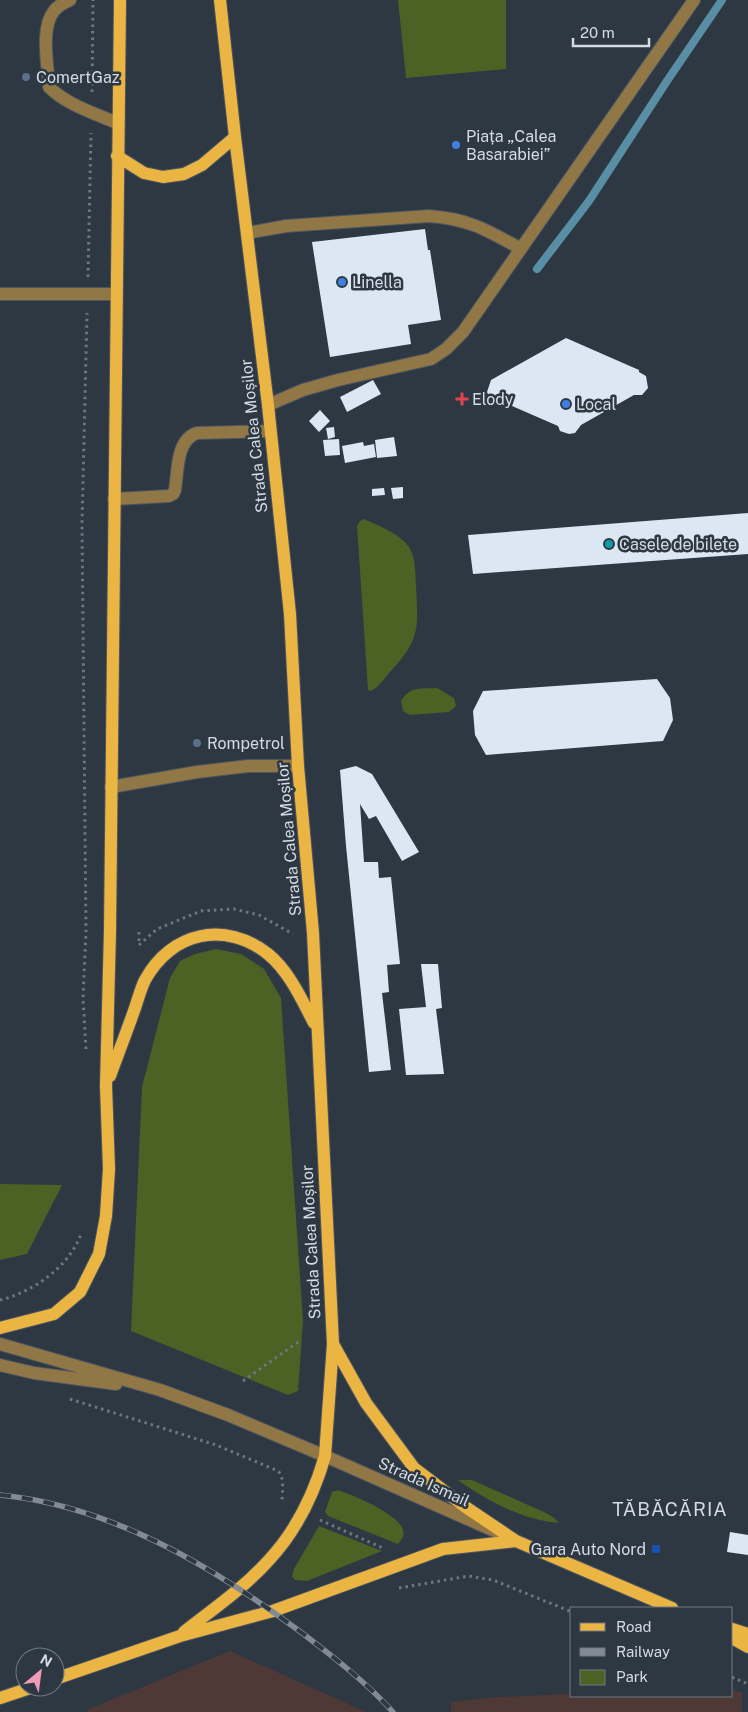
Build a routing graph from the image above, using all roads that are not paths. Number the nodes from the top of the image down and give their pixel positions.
1 (70, 0) edge
2 (120, 0) edge
3 (220, 0) edge
4 (694, 0) edge
5 (117, 124) junction
6 (235, 137) junction
7 (117, 156) junction
8 (247, 232) junction
9 (521, 248) junction
10 (0, 294) edge
11 (116, 294) junction
12 (268, 405) junction
13 (270, 431) junction
14 (114, 499) junction
15 (298, 766) junction
16 (111, 787) junction
17 (316, 1028) junction
18 (106, 1086) junction
19 (0, 1328) edge
20 (0, 1344) edge
21 (333, 1344) junction
22 (0, 1365) edge
23 (160, 1390) junction
24 (325, 1456) junction
25 (516, 1541) junction
26 (670, 1607) edge
27 (733, 1629) edge
28 (748, 1634) edge
29 (180, 1636) junction
30 (733, 1639) edge
31 (748, 1647) edge
32 (65, 1676) edge
33 (15, 1693) edge
34 (0, 1698) edge

1 - 5 lane
2 - 5 main road
3 - 6 main road, Strada Calea Moșilor
4 - 9 lane
5 - 7 main road
6 - 7 main road
6 - 8 main road, Strada Calea Moșilor
7 - 11 main road
8 - 9 lane
8 - 12 main road, Strada Calea Moșilor
9 - 12 lane
10 - 11 lane
11 - 14 main road
12 - 13 main road, Strada Calea Moșilor
13 - 14 lane
13 - 15 main road, Strada Calea Moșilor
14 - 16 main road
15 - 16 lane
15 - 17 main road, Strada Calea Moșilor
16 - 18 main road
17 - 18 main road
17 - 21 main road, Strada Calea Moșilor
18 - 19 main road
20 - 23 lane, Strada Ismail
21 - 24 main road
21 - 25 main road, Strada Calea Moșilor
22 - 23 lane, Strada Ismail
23 - 24 lane, Strada Ismail
24 - 25 lane, Strada Ismail
24 - 29 main road
25 - 26 main road, Strada Ismail
25 - 29 main road
27 - 28 main road
29 - 32 main road
30 - 31 main road
33 - 34 main road

